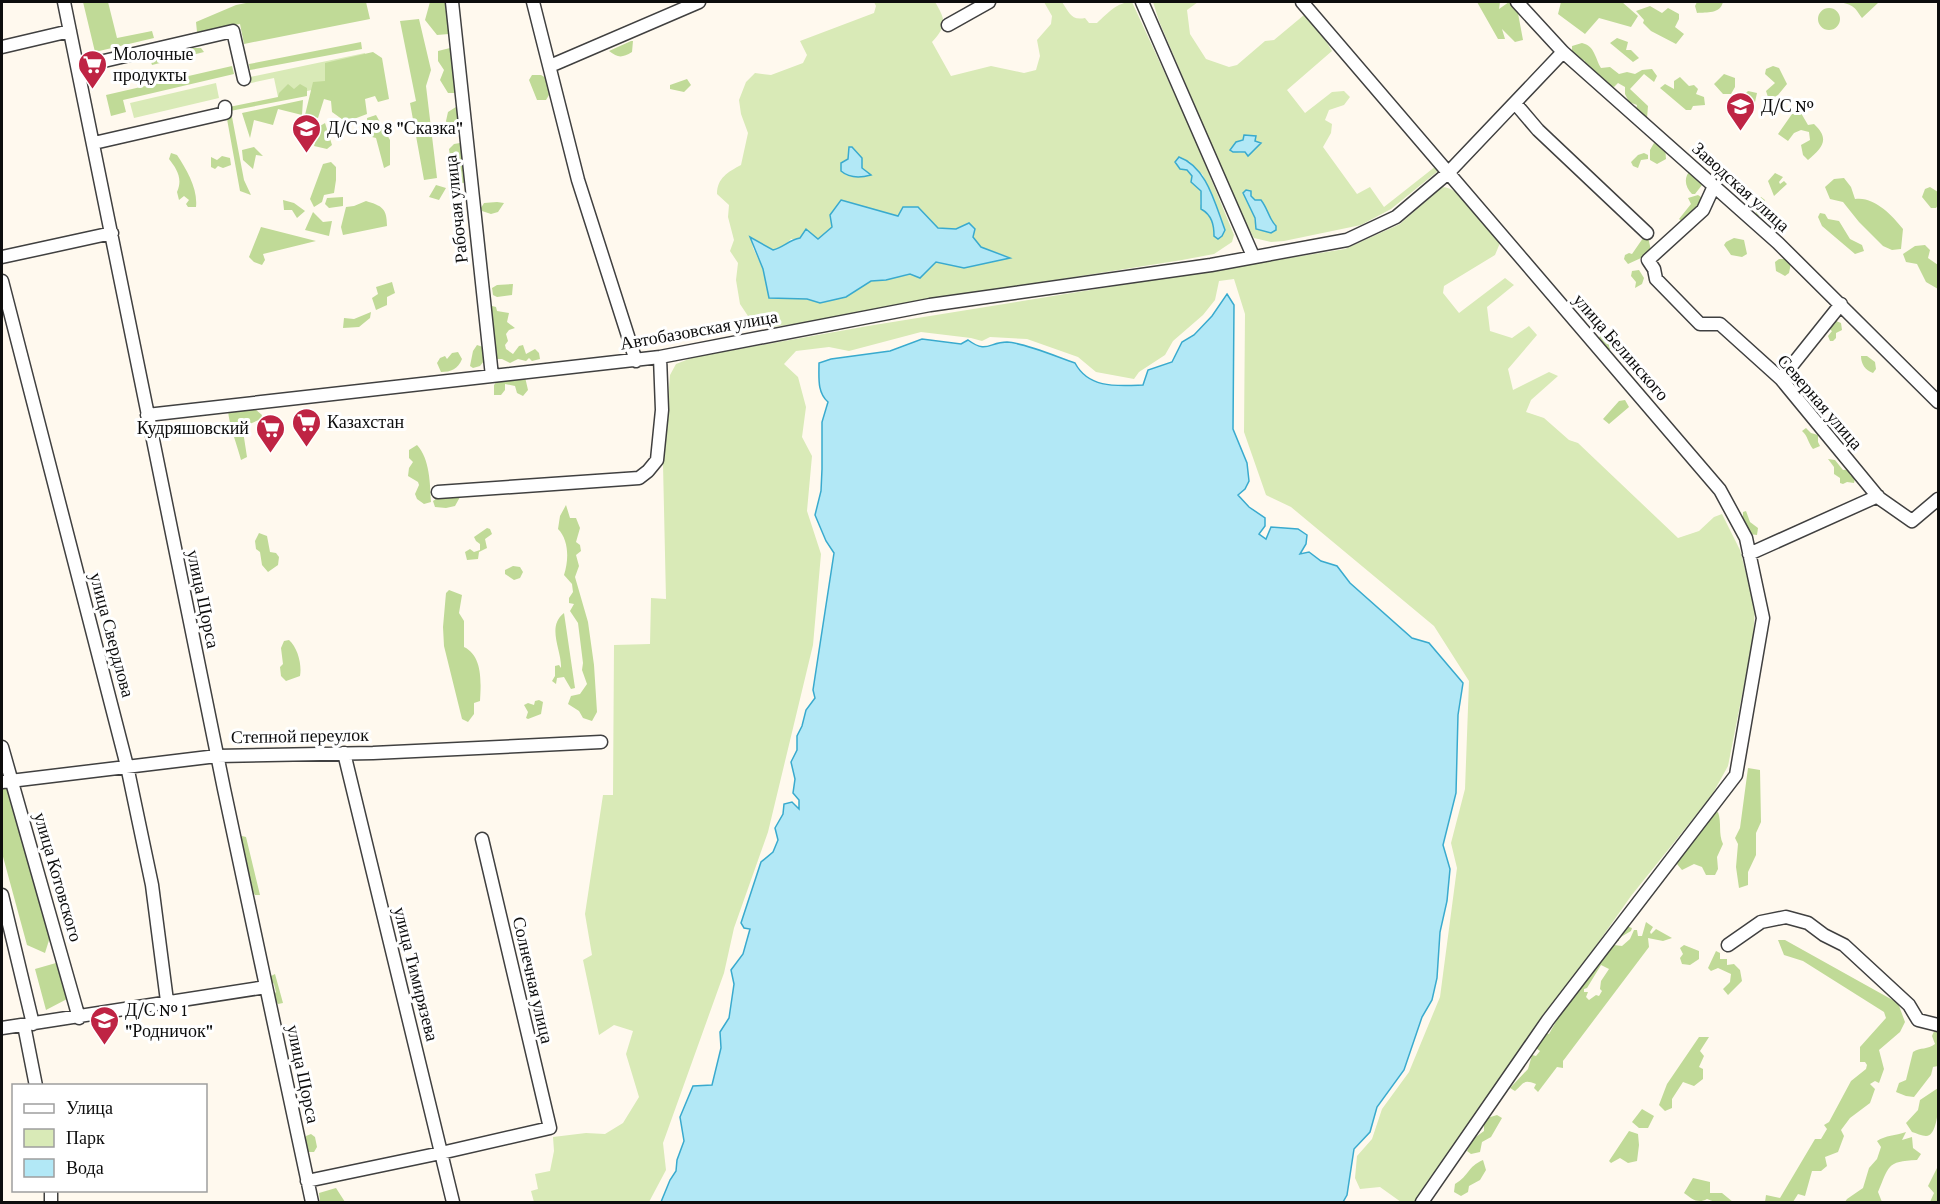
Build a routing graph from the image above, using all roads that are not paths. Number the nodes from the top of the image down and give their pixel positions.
1 (64, 2) edge
2 (452, 2) edge
3 (533, 2) edge
4 (699, 2) edge
5 (989, 2) edge
6 (1142, 2) edge
7 (1302, 2) edge
8 (1517, 2) edge
9 (948, 25) dead end
10 (70, 31) junction
11 (2, 47) edge
12 (1563, 52) junction
13 (550, 66) junction
14 (78, 67) junction
15 (244, 79) dead end
16 (1515, 103) junction
17 (225, 107) dead end
18 (94, 143) junction
19 (1448, 173) junction
20 (1714, 186) junction
21 (112, 233) junction
22 (1647, 233) dead end
23 (1253, 256) junction
24 (2, 257) edge
25 (2, 281) edge
26 (1841, 304) junction
27 (660, 357) junction
28 (636, 361) junction
29 (492, 376) junction
30 (1781, 379) junction
31 (1938, 402) edge
32 (147, 415) junction
33 (438, 492) dead end
34 (1878, 496) junction
35 (1938, 499) edge
36 (1749, 554) junction
37 (601, 742) dead end
38 (2, 747) edge
39 (344, 753) junction
40 (217, 756) junction
41 (127, 766) junction
42 (6, 782) edge
43 (482, 839) dead end
44 (2, 895) edge
45 (1728, 945) dead end
46 (266, 987) junction
47 (167, 1001) junction
48 (79, 1018) junction
49 (29, 1025) junction
50 (1938, 1025) edge
51 (2, 1028) edge
52 (36, 1084) edge
53 (441, 1154) junction
54 (307, 1181) junction
55 (312, 1203) edge
56 (453, 1203) edge
57 (1422, 1203) edge

1 - 10 street, улица Щорса
2 - 29 street, Рабочая улица
3 - 13 street
4 - 13 street
5 - 9 street
6 - 23 street
7 - 19 street, улица Белинского
8 - 12 street, Заводская улица
10 - 11 street
10 - 14 street, улица Щорса
12 - 16 street
12 - 20 street, Заводская улица
13 - 28 street
14 - 15 street
14 - 18 street, улица Щорса
16 - 19 street
16 - 22 street
17 - 18 street
18 - 21 street, улица Щорса
19 - 23 street
19 - 36 street, улица Белинского
20 - 26 street, Заводская улица
20 - 30 street, Северная улица
21 - 24 street
21 - 32 street, улица Щорса
23 - 27 street, Автобазовская улица
25 - 41 street, улица Свердлова
26 - 30 street
26 - 31 street, Заводская улица
27 - 28 street, Автобазовская улица
27 - 33 street
28 - 29 street, Автобазовская улица
29 - 32 street, Автобазовская улица
30 - 34 street, Северная улица
32 - 40 street, улица Щорса
34 - 35 street, Северная улица
34 - 36 street
36 - 57 street, улица Белинского
37 - 39 street, Степной переулок
38 - 42 street, улица Котовского
39 - 40 street, Степной переулок
39 - 53 street, улица Тимирязева
40 - 41 street, Степной переулок
40 - 46 street, улица Щорса
41 - 42 street, Степной переулок
41 - 47 street, улица Свердлова
42 - 48 street, улица Котовского
43 - 53 street, Солнечная улица
44 - 49 street
45 - 50 street
46 - 47 street
46 - 54 street, улица Щорса
47 - 48 street
48 - 49 street
49 - 51 street
49 - 52 street
53 - 54 street
53 - 56 street, улица Тимирязева
54 - 55 street, улица Щорса

